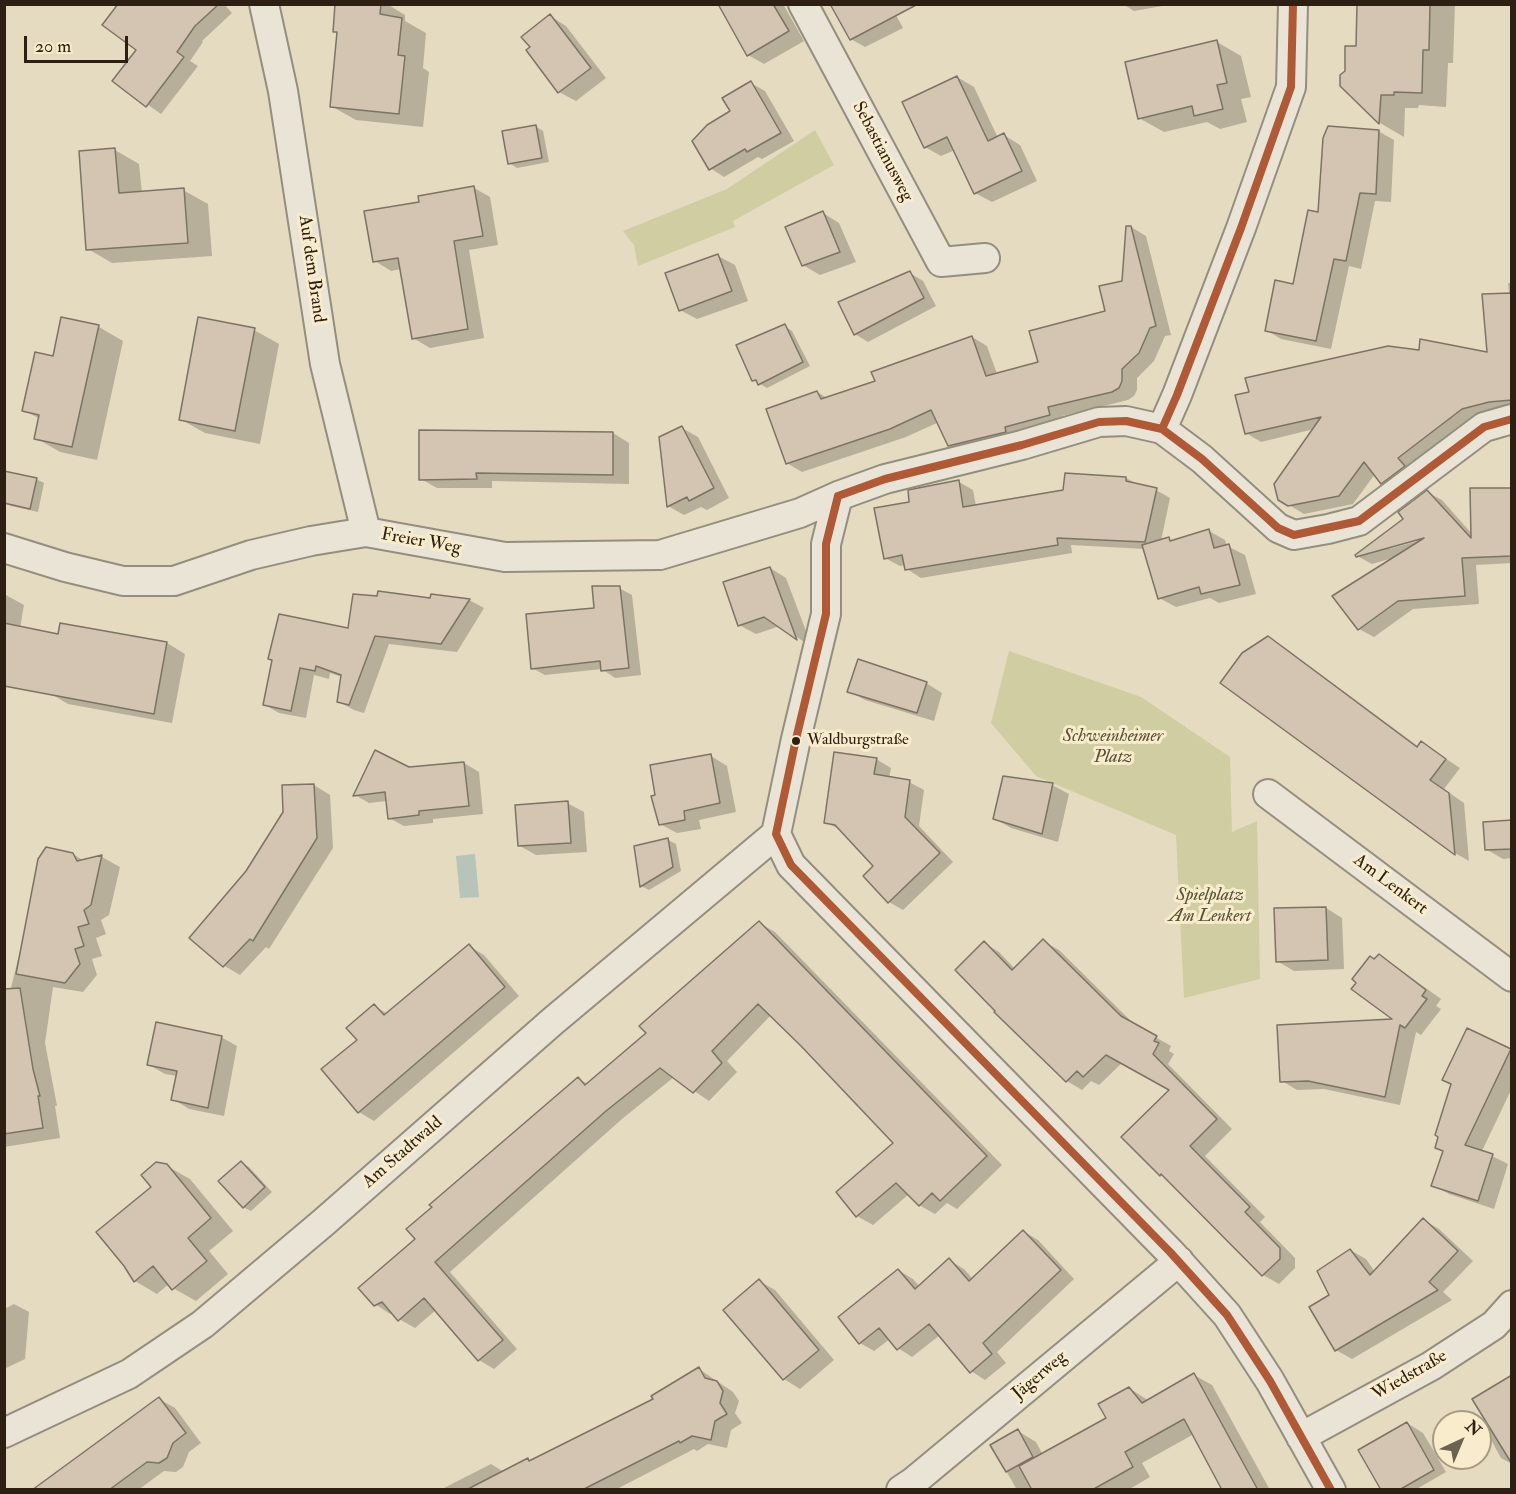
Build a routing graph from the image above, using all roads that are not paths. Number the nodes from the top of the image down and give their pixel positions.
1 (264, 4) edge
2 (803, 4) edge
3 (1293, 4) edge
4 (985, 258) dead end
5 (1512, 419) edge
6 (1162, 429) junction
7 (838, 496) junction
8 (366, 532) junction
9 (4, 548) edge
10 (1268, 794) dead end
11 (776, 834) junction
12 (1512, 976) edge
13 (1179, 1261) junction
14 (1512, 1305) edge
15 (4, 1433) edge
16 (1301, 1437) junction
17 (901, 1490) edge
18 (1331, 1490) edge

1 - 8 street, Auf dem Brand
2 - 4 street, Sebastianusweg
3 - 6 street
5 - 6 street
6 - 7 street
7 - 8 street, Freier Weg
7 - 11 street
8 - 9 street, Freier Weg
10 - 12 street, Am Lenkert
11 - 13 street
11 - 15 street, Am Stadtwald
13 - 16 street
13 - 17 street, Jägerweg
14 - 16 street, Wiedstraße
16 - 18 street

